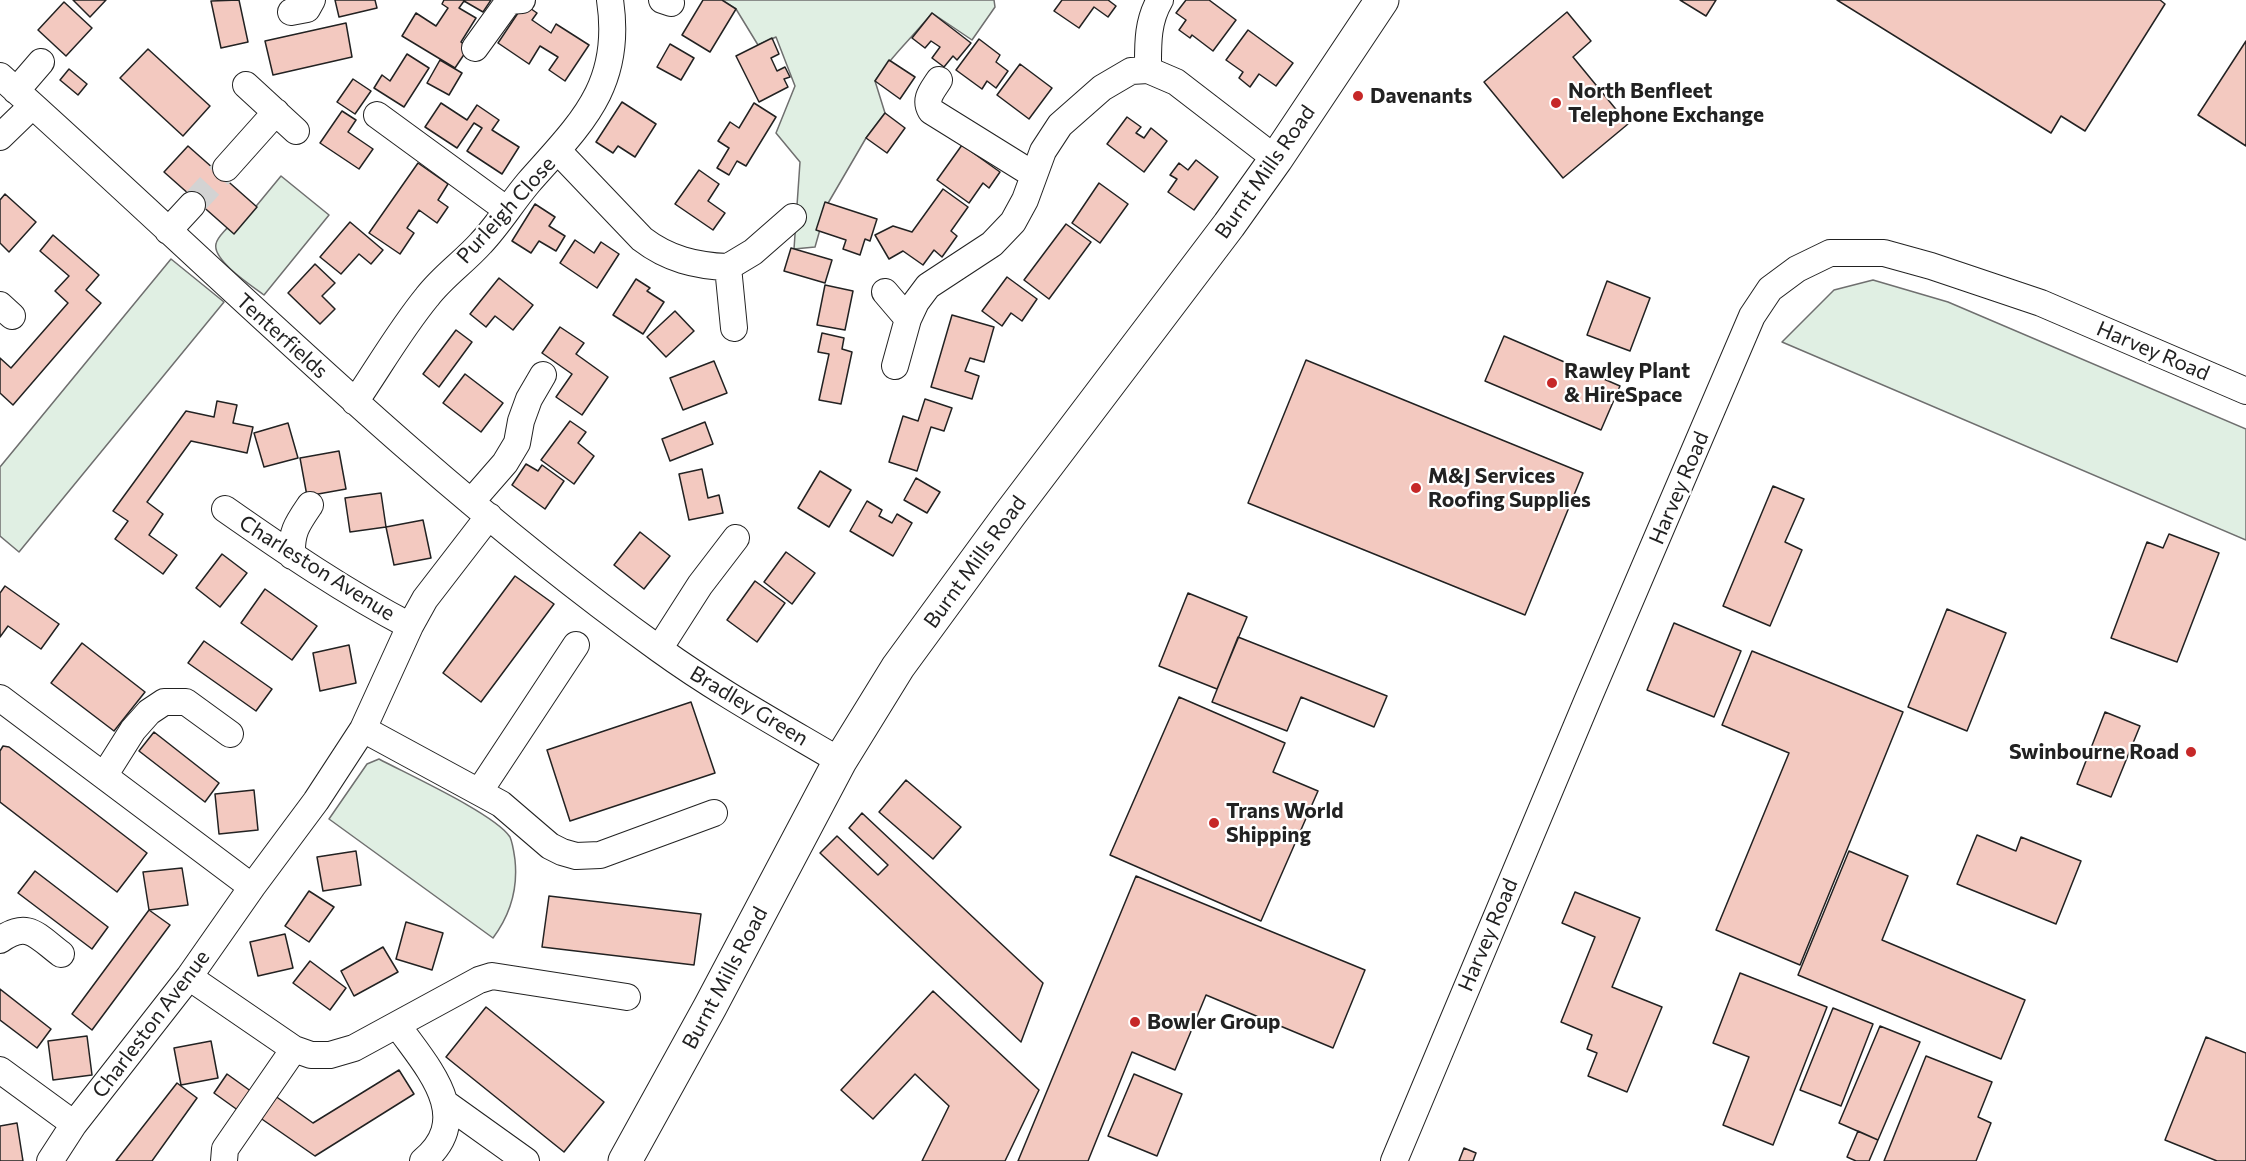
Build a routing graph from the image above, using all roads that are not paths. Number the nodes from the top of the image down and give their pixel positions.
1 (522, 0) edge
2 (610, 0) edge
3 (1160, 0) edge
4 (1382, 0) edge
5 (475, 48) dead end
6 (41, 62) dead end
7 (1148, 70) junction
8 (939, 80) dead end
9 (246, 85) dead end
10 (16, 91) edge
11 (276, 112) junction
12 (377, 115) dead end
13 (296, 131) dead end
14 (0, 137) edge
15 (558, 151) junction
16 (1276, 159) junction
17 (226, 168) tunnel mouth
18 (1034, 175) junction
19 (192, 205) tunnel mouth
20 (507, 210) junction
21 (793, 217) dead end
22 (168, 231) junction
23 (728, 267) junction
24 (885, 292) dead end
25 (908, 319) junction
26 (734, 328) dead end
27 (895, 366) dead end
28 (543, 375) dead end
29 (2246, 391) edge
30 (355, 402) junction
31 (310, 505) dead end
32 (225, 509) dead end
33 (480, 509) junction
34 (736, 538) dead end
35 (292, 556) junction
36 (573, 584) joint
37 (410, 626) junction
38 (576, 645) dead end
39 (659, 649) junction
40 (0, 698) edge
41 (363, 729) junction
42 (230, 734) dead end
43 (840, 761) junction
44 (104, 776) junction
45 (490, 798) junction
46 (714, 813) dead end
47 (252, 887) junction
48 (0, 940) edge
49 (61, 954) dead end
50 (189, 977) junction
51 (627, 997) dead end
52 (398, 1026) junction
53 (294, 1049) junction
54 (0, 1070) edge
55 (445, 1103) junction
56 (74, 1124) junction
57 (50, 1161) edge
58 (224, 1161) edge
59 (423, 1161) edge
60 (526, 1161) edge
61 (625, 1161) edge
62 (1394, 1161) edge

1 - 5 street
2 - 15 street, Purleigh Close
3 - 7 street
4 - 16 street, Burnt Mills Road
6 - 10 street
7 - 16 street
7 - 18 street
8 - 18 street
9 - 11 street
10 - 14 street
10 - 22 street, Tenterfields
11 - 13 street
11 - 17 street
12 - 20 street
15 - 20 street, Purleigh Close
15 - 23 street
16 - 43 street, Burnt Mills Road
18 - 25 street
19 - 22 street
20 - 30 street, Purleigh Close
21 - 23 street
22 - 30 street, Tenterfields
23 - 26 street
24 - 25 street
25 - 27 street
28 - 33 street, Charleston Avenue
29 - 62 street, Harvey Road
30 - 33 street, Tenterfields
31 - 35 street
32 - 35 street, Charleston Avenue
33 - 36 street, Tenterfields
33 - 37 street, Charleston Avenue
34 - 39 street
35 - 37 street, Charleston Avenue
36 - 39 street, Bradley Green
37 - 41 street, Charleston Avenue
38 - 45 street
39 - 43 street, Bradley Green
40 - 44 street
41 - 45 street
41 - 47 street, Charleston Avenue
42 - 44 street
43 - 61 street, Burnt Mills Road
44 - 47 street
45 - 46 street
47 - 50 street, Charleston Avenue
48 - 49 street
50 - 53 street
50 - 56 street, Charleston Avenue
51 - 52 street
52 - 53 street
52 - 55 street
53 - 58 street
54 - 56 street
55 - 59 street
55 - 60 street
56 - 57 street, Charleston Avenue

